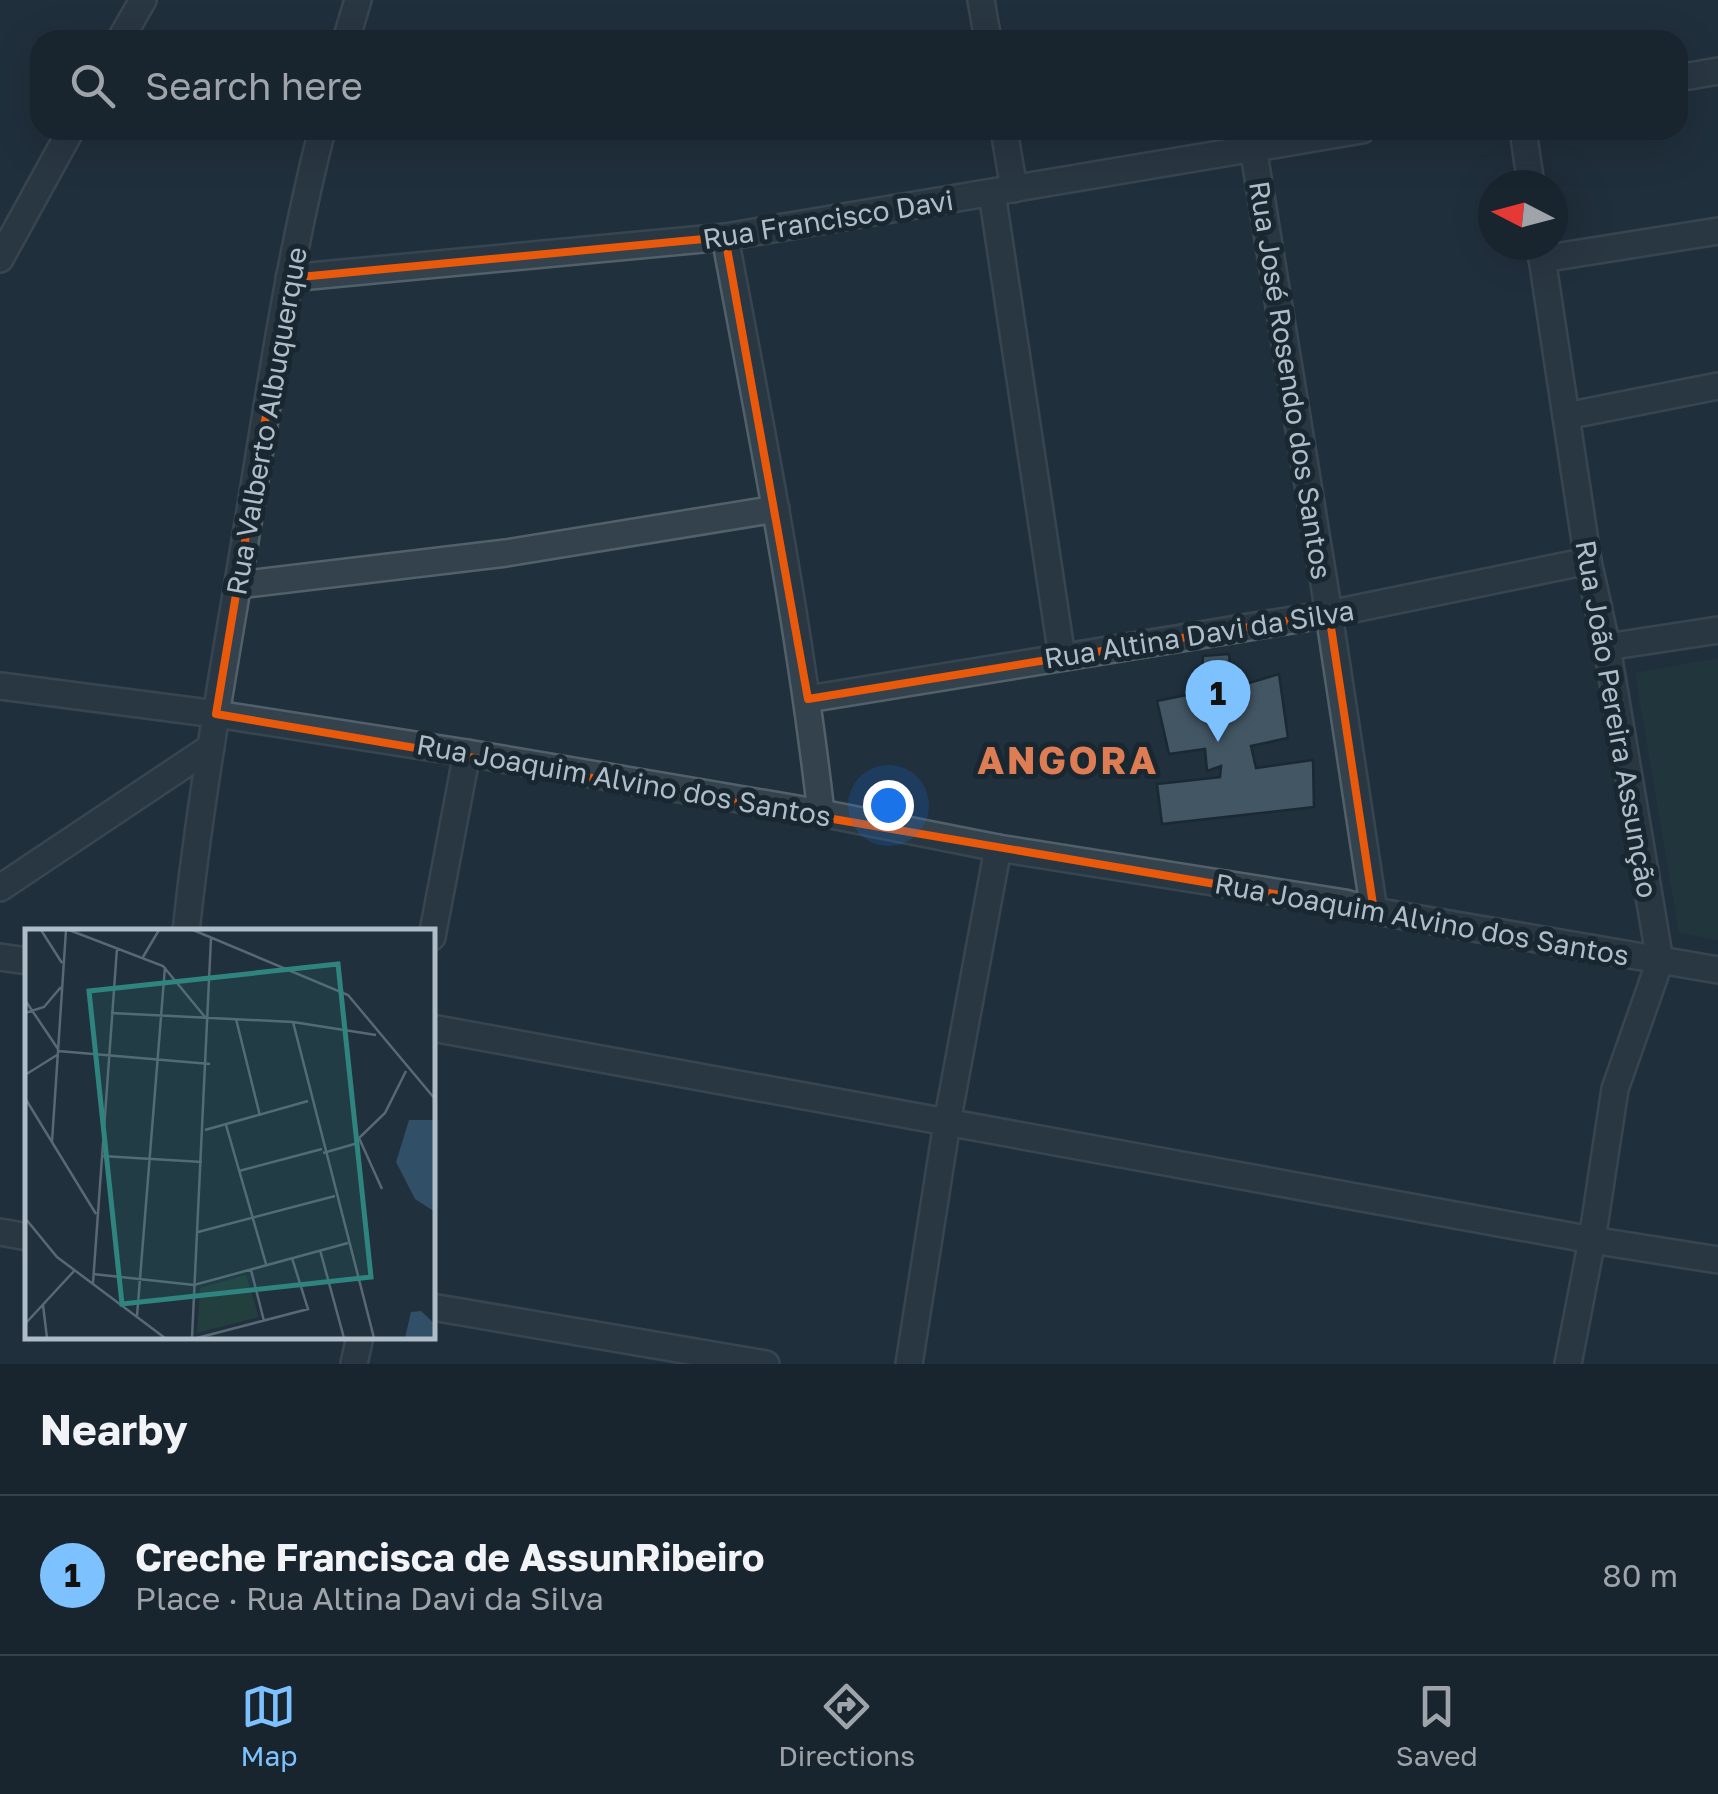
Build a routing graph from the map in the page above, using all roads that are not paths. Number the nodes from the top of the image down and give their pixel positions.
1 (143, 0) edge
2 (358, 0) edge
3 (980, 0) edge
4 (126, 30) edge
5 (349, 30) edge
6 (986, 30) edge
7 (1718, 71) edge
8 (1688, 76) edge
9 (65, 140) edge
10 (319, 140) edge
11 (1004, 140) edge
12 (1298, 140) edge
13 (1524, 140) edge
14 (1253, 147) junction
15 (1529, 170) edge
16 (1003, 191) junction
17 (1718, 231) edge
18 (725, 237) junction
19 (1568, 249) edge
20 (0, 258) edge
21 (1542, 260) edge
22 (289, 278) junction
23 (1718, 386) edge
24 (1566, 416) junction
25 (776, 508) junction
26 (1588, 561) junction
27 (238, 584) junction
28 (1329, 614) junction
29 (1718, 630) edge
30 (1608, 647) junction
31 (1062, 657) junction
32 (0, 686) edge
33 (808, 699) junction
34 (216, 714) junction
35 (211, 747) junction
36 (468, 753) junction
37 (822, 813) junction
38 (998, 848) junction
39 (0, 888) edge
40 (1374, 911) junction
41 (186, 929) edge
42 (434, 929) edge
43 (0, 956) edge
44 (25, 961) edge
45 (1660, 962) junction
46 (1718, 970) edge
47 (435, 1029) edge
48 (947, 1123) junction
49 (0, 1232) edge
50 (25, 1236) edge
51 (1592, 1240) junction
52 (1718, 1260) edge
53 (435, 1309) edge
54 (359, 1339) edge
55 (354, 1364) edge
56 (766, 1364) edge
57 (909, 1364) edge
58 (1568, 1364) edge

1 - 4 street
2 - 5 street
3 - 6 street
7 - 8 street
9 - 20 street
10 - 22 street, Rua Valberto Albuquerque
11 - 16 street
12 - 14 street, Rua Francisco Davi
13 - 15 street
14 - 16 street, Rua Francisco Davi
14 - 28 street, Rua José Rosendo dos Santos
16 - 18 street, Rua Francisco Davi
16 - 31 street
17 - 19 street
18 - 22 street, Rua Francisco Davi
18 - 25 street
21 - 24 street, Rua João Pereira Assunção
22 - 27 street, Rua Valberto Albuquerque
23 - 24 street
24 - 26 street, Rua João Pereira Assunção
25 - 27 street
25 - 33 street
26 - 28 street, Rua Altina Davi da Silva
26 - 30 street, Rua João Pereira Assunção
27 - 34 street, Rua Valberto Albuquerque
28 - 31 street, Rua Altina Davi da Silva
28 - 40 street, Rua José Rosendo dos Santos
29 - 30 street
30 - 45 street, Rua João Pereira Assunção
31 - 33 street, Rua Altina Davi da Silva
32 - 34 street, Rua Joaquim Alvino dos Santos
33 - 37 street
34 - 35 street, Rua Valberto Albuquerque
34 - 36 street, Rua Joaquim Alvino dos Santos
35 - 39 street
35 - 41 street, Rua Valberto Albuquerque
36 - 37 street, Rua Joaquim Alvino dos Santos
36 - 42 street
37 - 38 street, Rua Joaquim Alvino dos Santos
38 - 40 street, Rua Joaquim Alvino dos Santos
38 - 48 street
40 - 45 street, Rua Joaquim Alvino dos Santos
43 - 44 street
45 - 46 street, Rua Joaquim Alvino dos Santos
45 - 51 street, Rua João Pereira Assunção
47 - 48 street
48 - 51 street
48 - 57 street
49 - 50 street
51 - 52 street
51 - 58 street, Rua João Pereira Assunção
53 - 56 street
54 - 55 street

